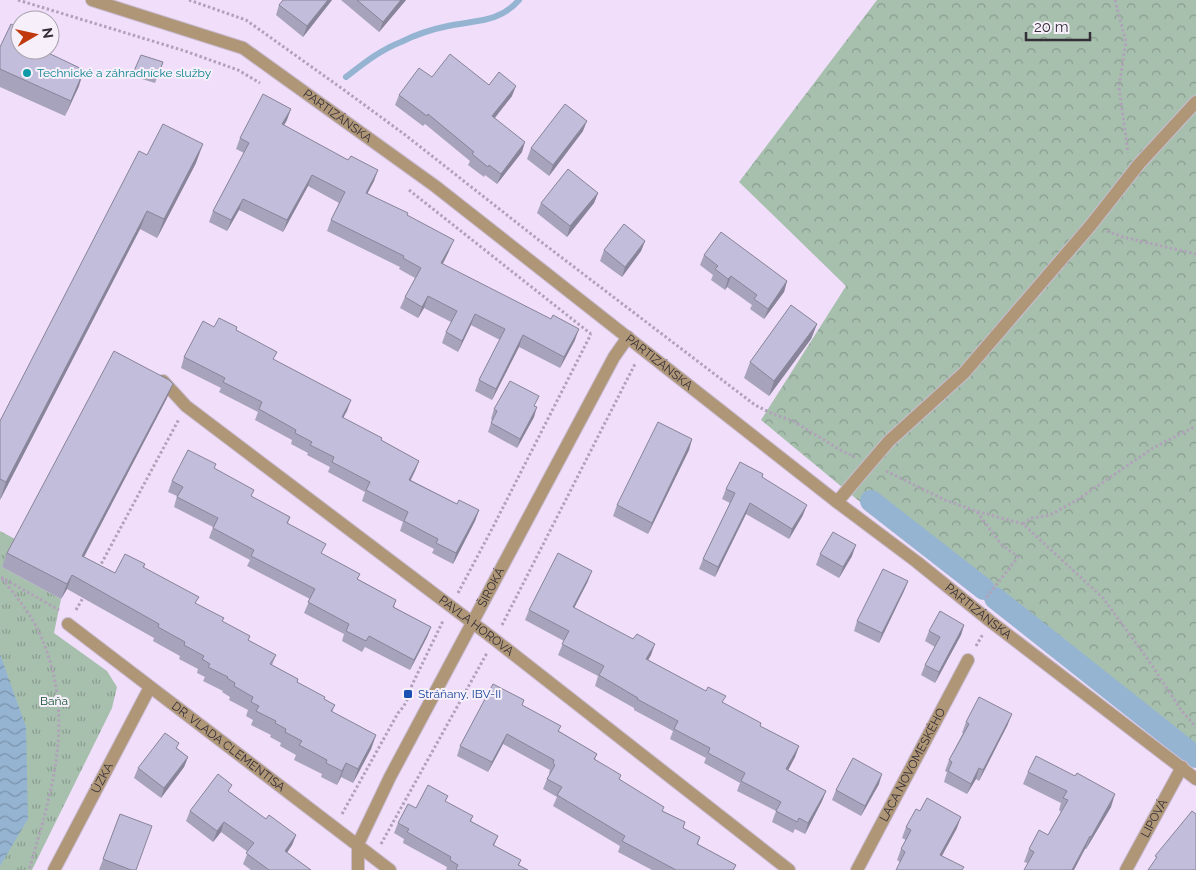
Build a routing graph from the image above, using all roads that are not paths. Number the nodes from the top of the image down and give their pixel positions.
1 (92, 0) edge
2 (1196, 102) edge
3 (628, 337) junction
4 (163, 381) edge
5 (838, 502) junction
6 (472, 622) junction
7 (68, 624) road end
8 (968, 660) road end
9 (150, 687) junction
10 (1182, 768) junction
11 (1196, 779) edge
12 (358, 844) junction
13 (54, 870) edge
14 (358, 870) edge
15 (390, 870) edge
16 (789, 870) edge
17 (857, 870) edge
18 (1126, 870) edge

1 - 3 street, PARTIZÁNSKA
2 - 5 street
3 - 5 street, PARTIZÁNSKA
3 - 6 street, ŠIROKÁ
4 - 6 street, PAVLA HOROVA
5 - 10 street, PARTIZÁNSKA
6 - 12 street, ŠIROKÁ
6 - 16 street, PAVLA HOROVA
7 - 9 street, DR. VLADA CLEMENTISA
8 - 17 street, LACA NOVOMESKÉHO
9 - 12 street, DR. VLADA CLEMENTISA
9 - 13 street, ÚZKA
10 - 11 street, PARTIZÁNSKA
10 - 18 street, LIPOVÁ
12 - 14 street, ŠIROKÁ
12 - 15 street, DR. VLADA CLEMENTISA

